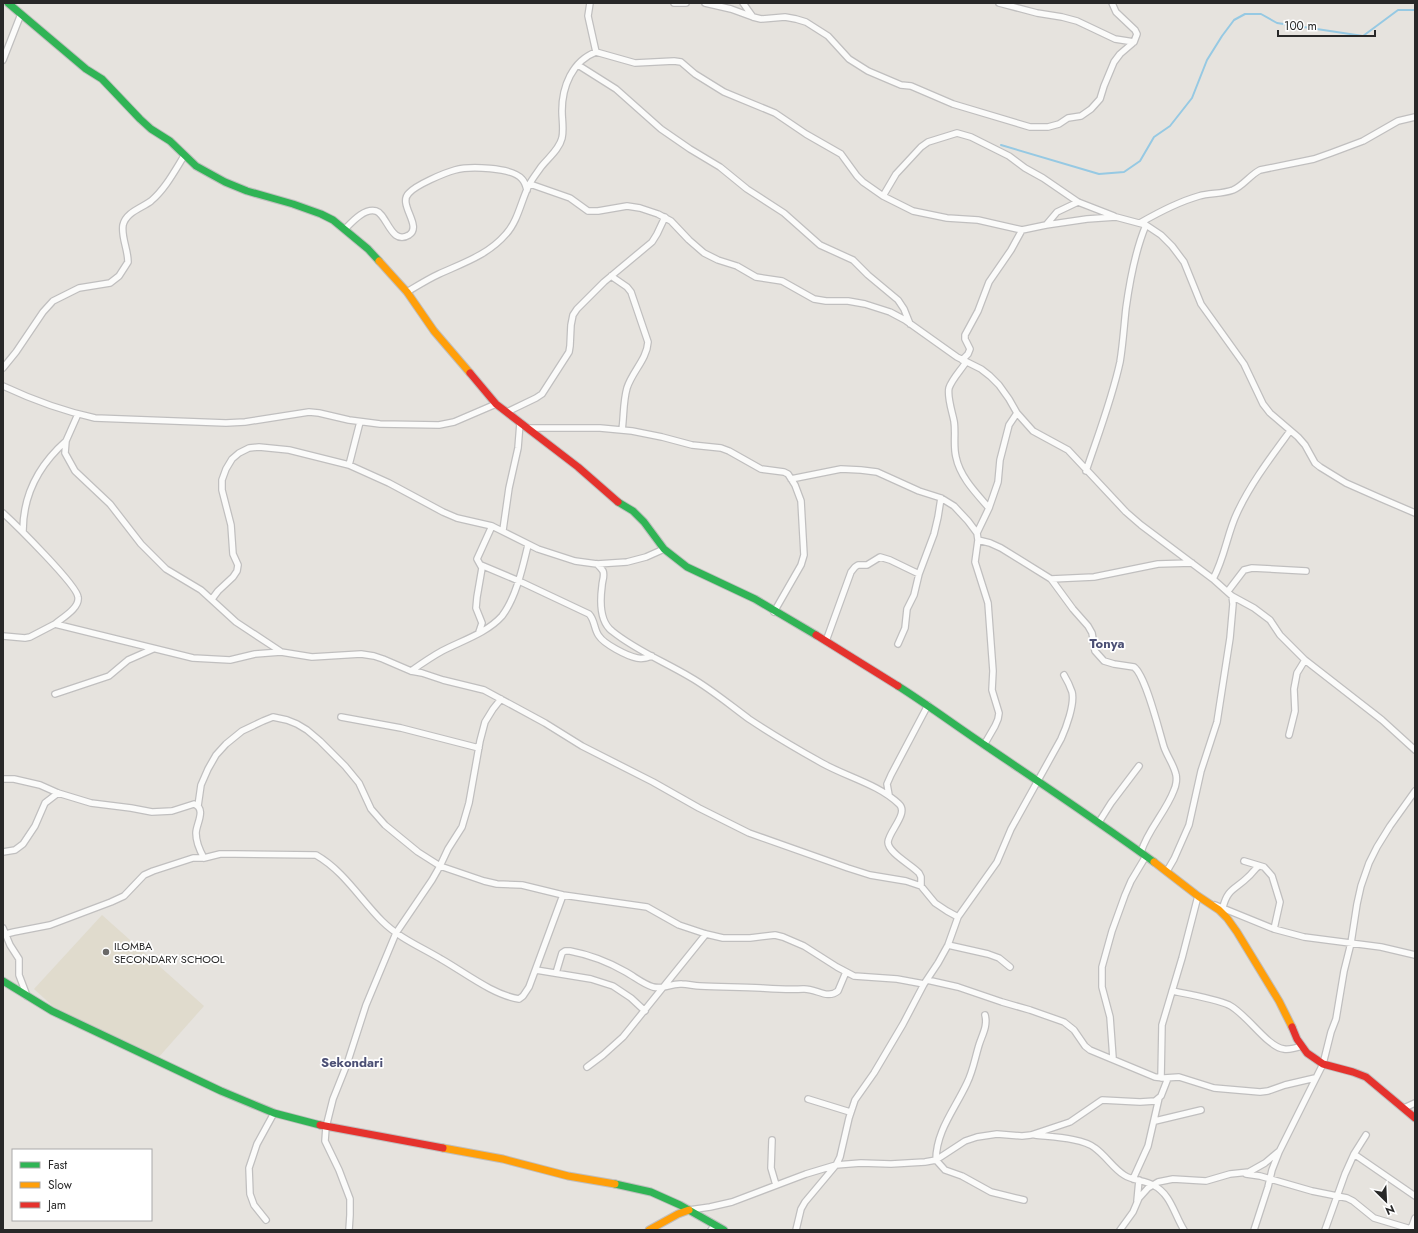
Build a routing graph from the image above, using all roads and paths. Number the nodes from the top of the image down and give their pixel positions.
1 (8, 3) edge
2 (590, 3) edge
3 (674, 3) edge
4 (686, 3) edge
5 (705, 3) edge
6 (743, 3) edge
7 (999, 3) edge
8 (1112, 3) edge
9 (21, 14) junction
10 (753, 18) junction
11 (1134, 42) junction
12 (596, 52) junction
13 (3, 60) edge
14 (578, 65) junction
15 (1415, 117) edge
16 (184, 156) junction
17 (528, 187) junction
18 (883, 196) junction
19 (1078, 202) junction
20 (665, 217) junction
21 (1116, 217) junction
22 (1143, 224) junction
23 (1046, 225) junction
24 (345, 229) junction
25 (1022, 230) junction
26 (611, 276) junction
27 (407, 292) junction
28 (910, 324) junction
29 (964, 361) junction
30 (3, 368) edge
31 (3, 386) edge
32 (496, 404) junction
33 (507, 412) junction
34 (1017, 413) junction
35 (78, 414) junction
36 (360, 422) junction
37 (523, 425) junction
38 (622, 430) junction
39 (1290, 431) junction
40 (66, 441) junction
41 (349, 465) junction
42 (1086, 470) junction
43 (791, 478) junction
44 (940, 498) junction
45 (989, 508) junction
46 (1415, 512) edge
47 (3, 513) edge
48 (492, 526) junction
49 (503, 530) junction
50 (23, 532) junction
51 (977, 533) junction
52 (978, 540) junction
53 (528, 545) junction
54 (664, 549) junction
55 (1192, 563) junction
56 (596, 564) junction
57 (481, 565) junction
58 (1306, 571) dead end
59 (919, 574) junction
60 (1051, 578) junction
61 (1213, 579) junction
62 (519, 581) junction
63 (1230, 593) junction
64 (212, 599) junction
65 (774, 612) junction
66 (55, 624) junction
67 (479, 632) junction
68 (3, 636) edge
69 (826, 641) junction
70 (898, 644) dead end
71 (153, 649) junction
72 (281, 652) junction
73 (652, 656) junction
74 (1306, 660) junction
75 (411, 671) junction
76 (1064, 675) dead end
77 (55, 694) dead end
78 (501, 698) junction
79 (928, 705) junction
80 (341, 717) dead end
81 (1290, 735) dead end
82 (984, 745) junction
83 (479, 748) junction
84 (1415, 750) edge
85 (1139, 766) dead end
86 (3, 779) edge
87 (1037, 781) junction
88 (1415, 791) edge
89 (58, 793) junction
90 (888, 795) junction
91 (198, 806) junction
92 (1099, 822) junction
93 (3, 852) edge
94 (1144, 854) junction
95 (204, 858) junction
96 (1244, 861) dead end
97 (440, 866) junction
98 (1259, 866) junction
99 (1167, 871) junction
100 (921, 886) junction
101 (563, 895) junction
102 (1198, 896) junction
103 (1209, 903) junction
104 (1222, 907) junction
105 (958, 917) junction
106 (3, 928) edge
107 (1274, 929) junction
108 (396, 933) junction
109 (6, 934) junction
110 (706, 934) junction
111 (1351, 943) junction
112 (948, 945) junction
113 (1415, 955) edge
114 (1010, 967) dead end
115 (536, 970) junction
116 (846, 972) junction
117 (556, 974) junction
118 (3, 981) edge
119 (925, 982) junction
120 (662, 988) junction
121 (1172, 991) junction
122 (28, 997) junction
123 (645, 1011) junction
124 (985, 1015) dead end
125 (1302, 1046) junction
126 (1113, 1058) junction
127 (1323, 1064) junction
128 (587, 1067) dead end
129 (1161, 1078) junction
130 (1168, 1078) junction
131 (1315, 1078) junction
132 (1159, 1098) junction
133 (808, 1099) dead end
134 (1415, 1104) edge
135 (1404, 1108) junction
136 (1201, 1110) dead end
137 (850, 1112) junction
138 (274, 1113) junction
139 (1415, 1118) edge
140 (1154, 1121) junction
141 (326, 1127) junction
142 (1031, 1135) junction
143 (1366, 1135) dead end
144 (772, 1140) dead end
145 (1279, 1152) junction
146 (1354, 1154) junction
147 (936, 1160) junction
148 (836, 1166) junction
149 (1243, 1174) junction
150 (1270, 1179) junction
151 (1136, 1180) junction
152 (776, 1185) junction
153 (1153, 1185) junction
154 (1337, 1196) junction
155 (1415, 1196) edge
156 (1024, 1200) dead end
157 (1136, 1203) junction
158 (690, 1210) junction
159 (1415, 1218) edge
160 (266, 1220) dead end
161 (713, 1227) edge
162 (1413, 1229) edge
163 (348, 1230) edge
164 (649, 1230) edge
165 (724, 1230) edge
166 (796, 1230) edge
167 (1120, 1230) edge
168 (1184, 1230) edge
169 (1254, 1230) edge
170 (1325, 1230) edge

1 - 9 street
2 - 12 street
3 - 4 street
5 - 10 street
6 - 10 street
7 - 11 street
8 - 11 street
9 - 13 street
9 - 16 street
10 - 11 street
12 - 14 street
12 - 18 street
14 - 17 street
14 - 28 street
15 - 22 street
16 - 24 street
16 - 30 street
17 - 20 street
17 - 24 street
17 - 27 street
18 - 19 street
18 - 25 street
19 - 21 street
19 - 23 street
20 - 26 street
20 - 28 street
21 - 22 street
21 - 23 street
22 - 39 street
22 - 42 street
23 - 25 street
24 - 27 street
25 - 29 street
26 - 33 street
26 - 38 street
27 - 32 street
28 - 29 street
29 - 34 street
29 - 45 street
31 - 35 street
32 - 33 street
32 - 36 street
33 - 37 street
34 - 42 street
34 - 45 street
35 - 36 street
35 - 40 street
36 - 41 street
37 - 38 street
37 - 49 street
37 - 54 street
38 - 43 street
39 - 46 street
39 - 61 street
40 - 50 street
40 - 64 street
41 - 48 street
41 - 64 street
42 - 55 street
43 - 44 street
43 - 65 street
44 - 51 street
44 - 59 street
45 - 51 street
47 - 50 street
48 - 49 street
48 - 57 street
49 - 53 street
50 - 66 street
51 - 52 street
52 - 60 street
52 - 82 street
53 - 56 street
53 - 62 street
54 - 56 street
54 - 65 street
55 - 60 street
55 - 61 street
56 - 73 street
57 - 62 street
57 - 67 street
58 - 63 street
59 - 69 street
59 - 70 street
60 - 94 street
61 - 63 street
62 - 67 street
62 - 73 street
63 - 74 street
63 - 99 street
64 - 72 street
65 - 69 street
66 - 68 street
66 - 71 street
67 - 75 street
69 - 79 street
71 - 72 street
71 - 77 street
72 - 75 street
73 - 90 street
74 - 81 street
74 - 84 street
75 - 78 street
76 - 87 street
78 - 83 street
78 - 100 street
79 - 82 street
79 - 90 street
80 - 83 street
82 - 87 street
83 - 97 street
85 - 92 street
86 - 89 street
87 - 92 street
87 - 105 street
88 - 111 street
89 - 91 street
89 - 93 street
90 - 100 street
91 - 95 street
91 - 97 street
92 - 94 street
94 - 99 street
94 - 126 street
95 - 108 street
95 - 109 street
96 - 98 street
97 - 101 street
97 - 108 street
98 - 104 street
98 - 107 street
99 - 102 street
100 - 105 street
101 - 110 street
101 - 115 street
102 - 103 street
102 - 121 street
103 - 104 street
103 - 125 street
104 - 107 street
105 - 112 street
106 - 109 street
107 - 111 street
108 - 115 street
108 - 141 street
109 - 122 street
110 - 116 street
110 - 120 street
111 - 113 street
111 - 127 street
112 - 114 street
112 - 119 street
115 - 117 street
116 - 119 street
116 - 120 street
117 - 120 street
117 - 123 street
118 - 122 street
119 - 126 street
119 - 137 street
120 - 123 street
121 - 125 street
121 - 129 street
122 - 138 street
123 - 128 street
124 - 147 street
125 - 127 street
126 - 129 street
127 - 131 street
127 - 135 street
129 - 130 street
130 - 131 street
130 - 132 street
131 - 145 street
132 - 140 street
132 - 142 street
133 - 137 street
134 - 135 street
135 - 139 street
136 - 140 street
137 - 148 street
138 - 141 street
138 - 160 street
140 - 151 street
141 - 158 street
141 - 163 street
142 - 147 street
142 - 151 street
143 - 146 street
144 - 152 street
145 - 149 street
145 - 150 street
146 - 154 street
146 - 155 street
147 - 148 street
147 - 156 street
148 - 152 street
148 - 166 street
149 - 150 street
149 - 153 street
150 - 154 street
150 - 169 street
151 - 153 street
151 - 157 street
152 - 158 street
153 - 157 street
153 - 168 street
154 - 162 street
154 - 170 street
157 - 167 street
158 - 161 street
158 - 164 street
159 - 162 street
161 - 165 street

